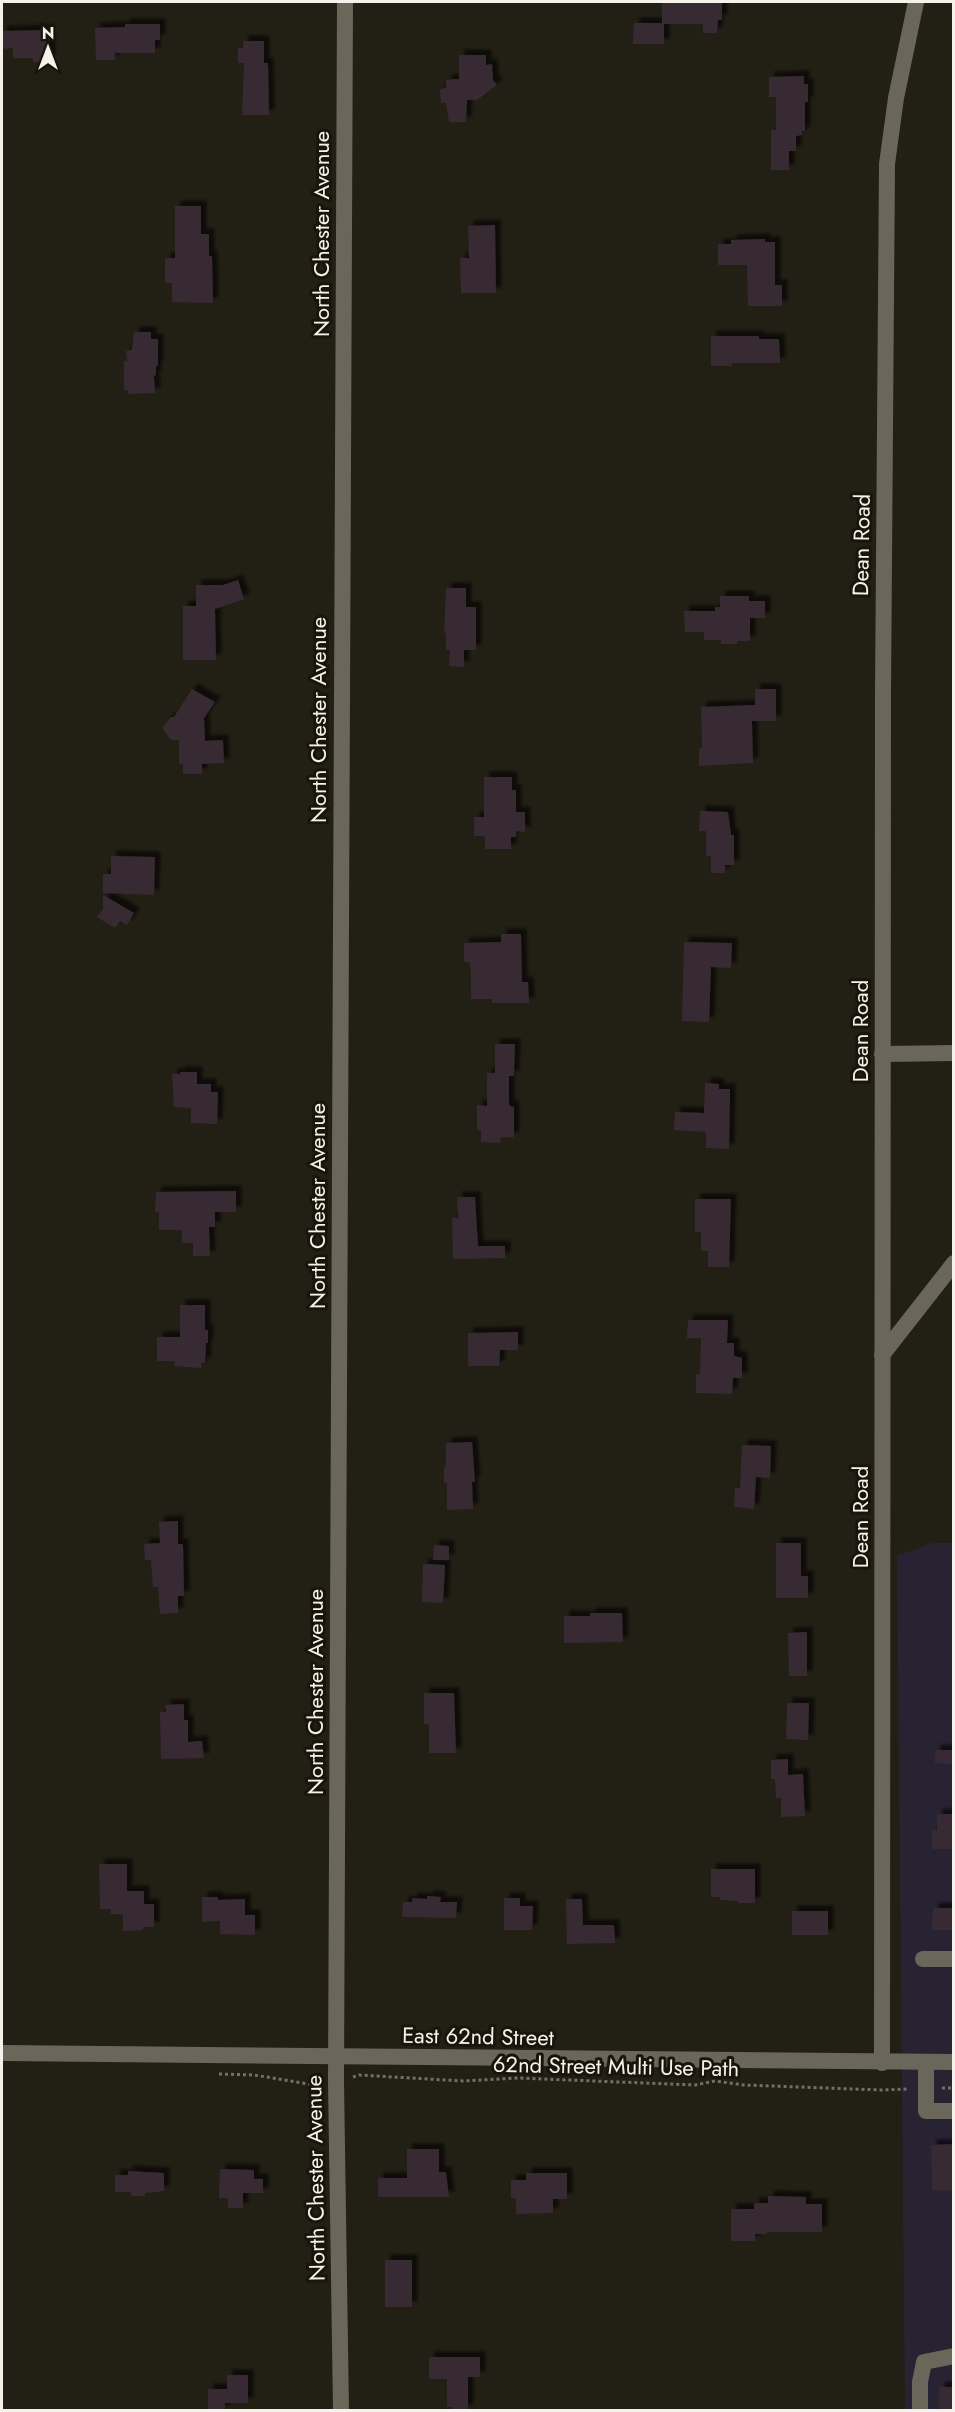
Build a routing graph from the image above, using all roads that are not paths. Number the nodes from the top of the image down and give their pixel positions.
1 (345, 2) edge
2 (916, 2) edge
3 (954, 1053) edge
4 (882, 1054) junction
5 (954, 1263) edge
6 (882, 1354) junction
7 (923, 1959) dead end
8 (954, 1959) edge
9 (2, 2053) edge
10 (337, 2057) junction
11 (954, 2062) edge
12 (882, 2063) junction
13 (926, 2063) junction
14 (954, 2111) edge
15 (954, 2356) edge
16 (341, 2410) edge
17 (920, 2410) edge

1 - 10 street, North Chester Avenue
2 - 4 street, Dean Road
3 - 4 street
4 - 6 street, Dean Road
5 - 6 street
6 - 12 street, Dean Road
7 - 8 street
9 - 10 street, East 62nd Street
10 - 12 street, East 62nd Street
10 - 16 street, North Chester Avenue
11 - 13 street, East 62nd Street
12 - 13 street, East 62nd Street
13 - 14 street
15 - 17 street

